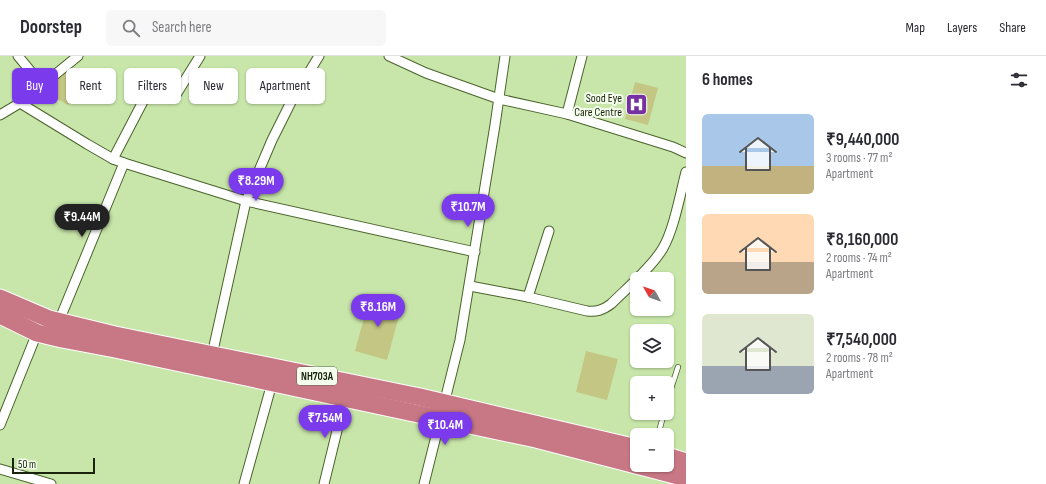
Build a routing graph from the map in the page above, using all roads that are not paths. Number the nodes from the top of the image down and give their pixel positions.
1 (18, 56) edge
2 (78, 56) edge
3 (200, 56) edge
4 (319, 56) edge
5 (389, 56) edge
6 (504, 56) edge
7 (582, 56) edge
8 (28, 68) edge
9 (58, 72) edge
10 (181, 87) edge
11 (499, 99) junction
12 (18, 104) edge
13 (22, 104) edge
14 (142, 104) edge
15 (567, 114) junction
16 (0, 115) edge
17 (686, 152) edge
18 (113, 159) junction
19 (124, 163) junction
20 (686, 172) edge
21 (246, 201) junction
22 (549, 231) dead end
23 (475, 252) junction
24 (470, 286) junction
25 (528, 297) junction
26 (0, 298) edge
27 (0, 315) edge
28 (59, 321) junction
29 (37, 333) junction
30 (212, 355) junction
31 (678, 367) dead end
32 (674, 379) edge
33 (272, 383) junction
34 (345, 398) junction
35 (443, 411) junction
36 (0, 426) edge
37 (630, 447) edge
38 (674, 458) edge
39 (686, 462) edge
40 (0, 469) edge
41 (686, 478) edge
42 (51, 484) edge
43 (244, 484) edge
44 (324, 484) edge
45 (424, 484) edge

1 - 8 street
2 - 9 street
3 - 10 street
4 - 21 street
5 - 11 street
6 - 11 street
7 - 15 street
11 - 15 street
11 - 23 street
12 - 16 street
13 - 18 street
14 - 18 street
15 - 17 street
18 - 19 street
19 - 21 street
19 - 28 street
20 - 25 street
21 - 23 street
21 - 30 street
22 - 25 street
23 - 24 street
24 - 25 street
24 - 35 street
26 - 28 highway, NH703A
27 - 29 highway, NH703A
28 - 30 highway, NH703A
29 - 33 highway, NH703A
29 - 36 street
30 - 35 highway, NH703A
31 - 32 lane
33 - 34 highway, NH703A
33 - 43 street
34 - 35 highway, NH703A
34 - 44 street
35 - 37 highway, NH703A
35 - 41 highway, NH703A
35 - 45 street
38 - 39 highway
40 - 42 street

